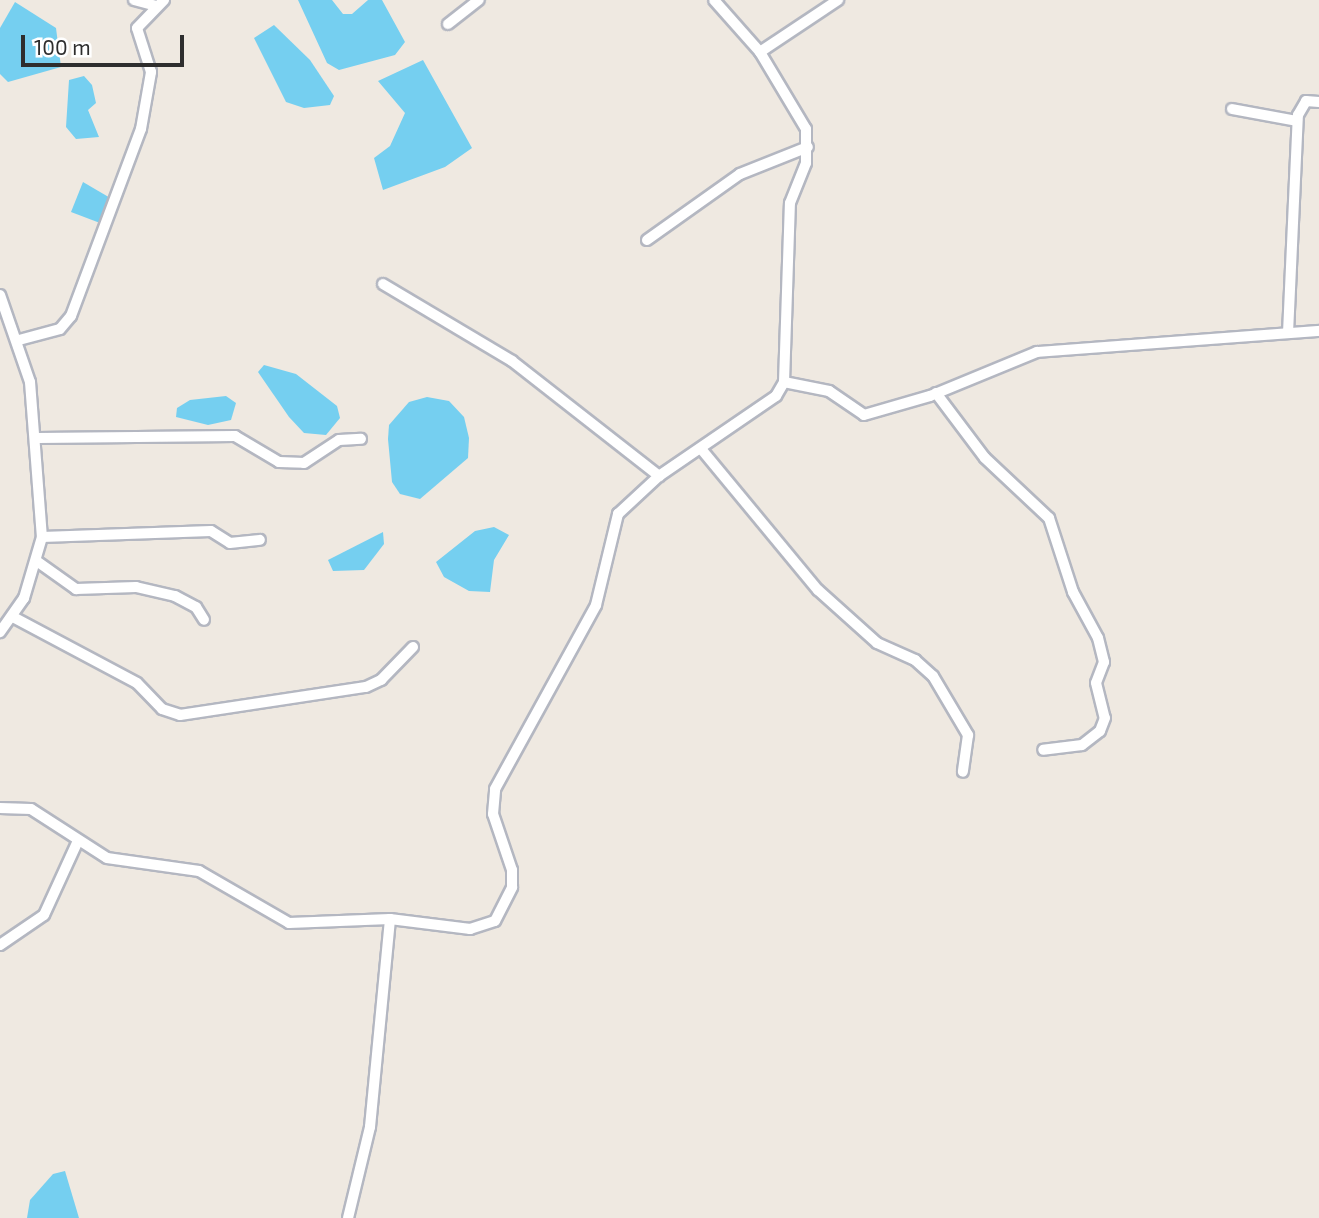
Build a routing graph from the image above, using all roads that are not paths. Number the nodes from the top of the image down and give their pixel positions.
1 (134, 0) edge
2 (479, 0) edge
3 (715, 0) edge
4 (838, 0) edge
5 (160, 3) edge
6 (448, 24) dead end
7 (760, 52) junction
8 (1319, 102) edge
9 (1232, 109) dead end
10 (1297, 121) junction
11 (808, 147) junction
12 (647, 240) dead end
13 (383, 284) dead end
14 (0, 295) edge
15 (1319, 331) edge
16 (1288, 333) junction
17 (19, 340) junction
18 (784, 382) junction
19 (936, 393) junction
20 (38, 438) junction
21 (361, 439) dead end
22 (702, 450) junction
23 (659, 475) junction
24 (42, 537) junction
25 (260, 540) dead end
26 (38, 562) junction
27 (13, 617) junction
28 (204, 620) dead end
29 (0, 632) edge
30 (413, 646) dead end
31 (1043, 750) dead end
32 (963, 772) dead end
33 (0, 808) edge
34 (77, 843) junction
35 (390, 919) junction
36 (0, 945) edge
37 (348, 1218) edge

1 - 5 street
2 - 6 street
3 - 7 street
4 - 7 street
5 - 17 street
7 - 11 street
8 - 10 street
9 - 10 street
10 - 16 street
11 - 12 street
11 - 18 street
13 - 23 street
14 - 17 street
15 - 16 street
16 - 19 street
17 - 20 street
18 - 19 street
18 - 22 street
19 - 31 street
20 - 21 street
20 - 24 street
22 - 23 street
22 - 32 street
23 - 35 street
24 - 25 street
24 - 26 street
26 - 27 street
26 - 28 street
27 - 29 street
27 - 30 street
33 - 34 street
34 - 35 street
34 - 36 street
35 - 37 street

